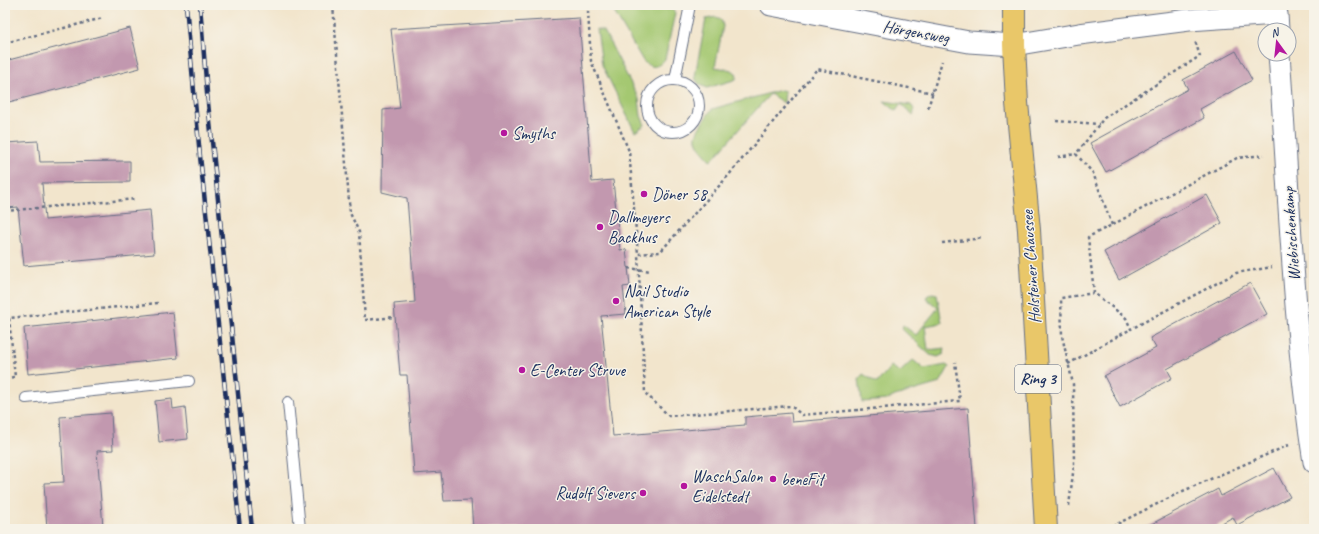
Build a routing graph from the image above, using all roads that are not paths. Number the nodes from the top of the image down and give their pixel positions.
1 (690, 5) edge
2 (771, 5) edge
3 (1014, 5) edge
4 (848, 12) edge
5 (1280, 16) edge
6 (1014, 45) junction
7 (1280, 62) edge
8 (675, 80) junction
9 (189, 381) dead end
10 (26, 398) dead end
11 (288, 402) dead end
12 (1314, 462) edge
13 (300, 529) edge
14 (1046, 529) edge

1 - 8 lane
2 - 4 street, Hörgensweg
3 - 6 main road, Holsteiner Chaussee / Ring 3
4 - 6 street, Hörgensweg
5 - 6 street
6 - 14 main road, Holsteiner Chaussee / Ring 3
7 - 12 street, Wiebischenkamp
8 - 8 lane
9 - 10 lane
11 - 13 lane

